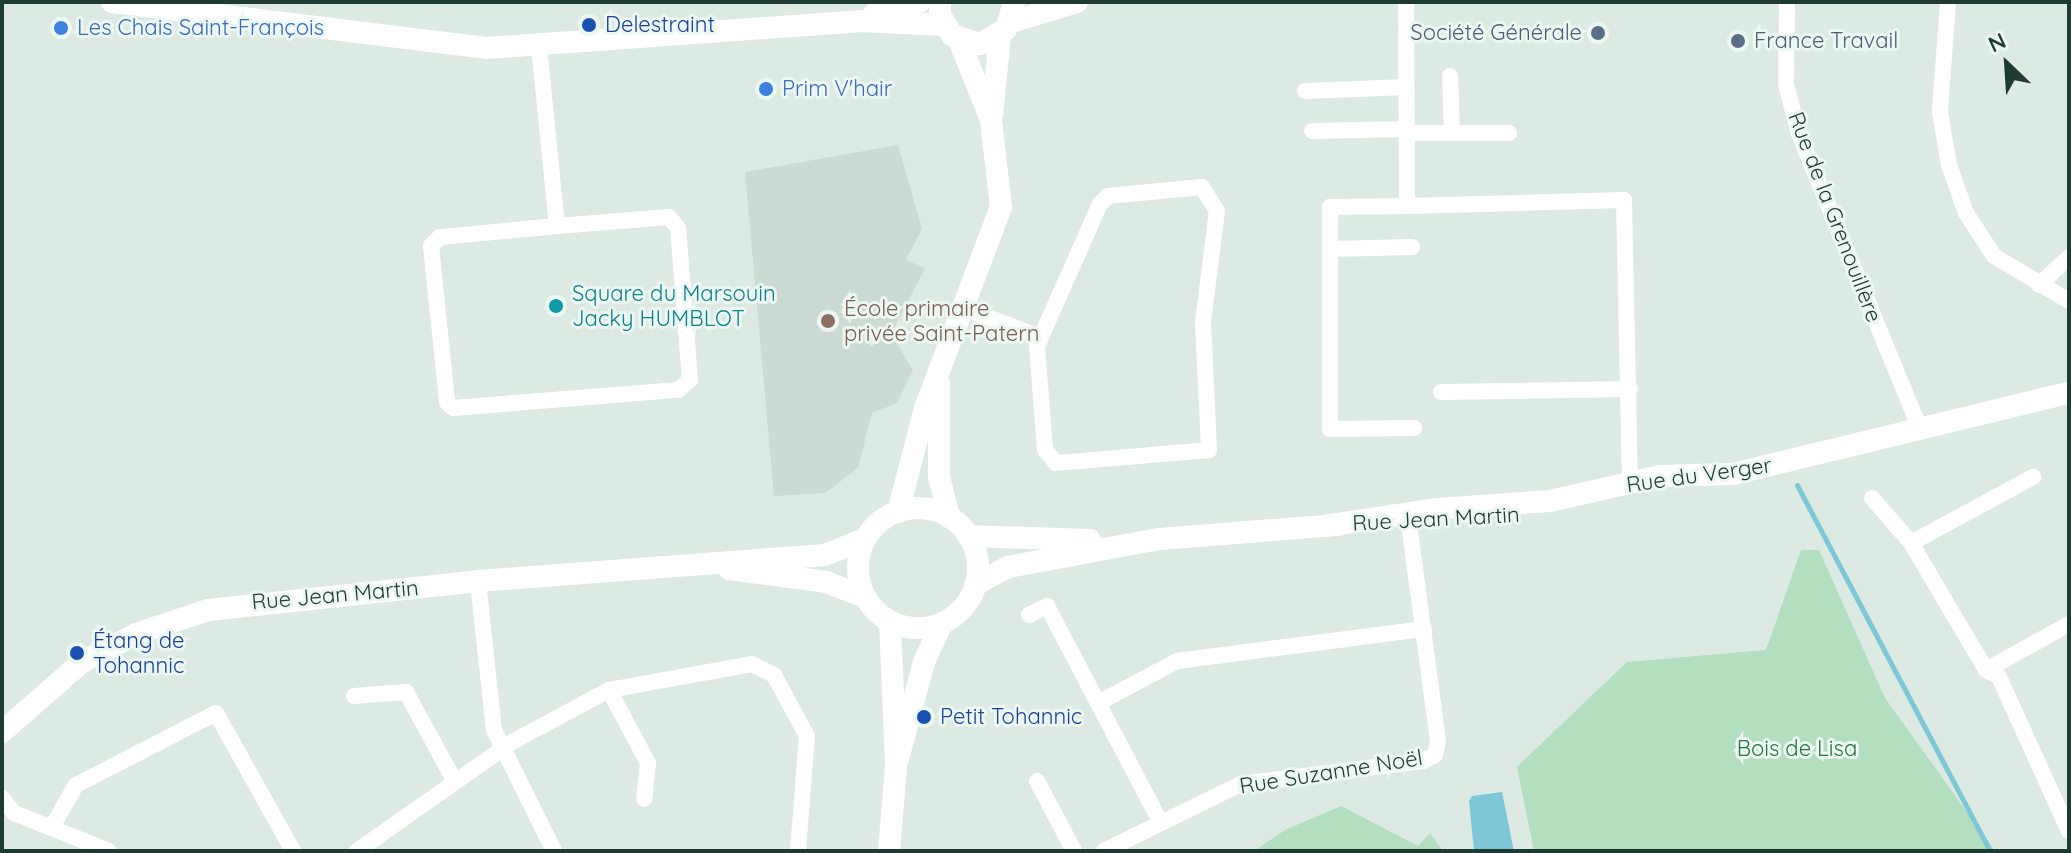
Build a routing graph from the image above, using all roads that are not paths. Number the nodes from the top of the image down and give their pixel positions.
1 (112, 2) edge
2 (919, 2) edge
3 (940, 2) edge
4 (1077, 2) edge
5 (1406, 2) edge
6 (1787, 2) edge
7 (1948, 2) edge
8 (1008, 20) edge
9 (860, 21) junction
10 (952, 32) junction
11 (539, 46) junction
12 (1450, 76) dead end
13 (1407, 87) junction
14 (1305, 91) dead end
15 (991, 120) junction
16 (1312, 131) dead end
17 (1406, 131) junction
18 (1452, 133) junction
19 (1509, 133) dead end
20 (1407, 206) junction
21 (557, 226) junction
22 (1412, 247) dead end
23 (1330, 249) junction
24 (2069, 257) edge
25 (2039, 285) junction
26 (2069, 301) edge
27 (964, 308) junction
28 (1040, 337) junction
29 (938, 379) junction
30 (1630, 389) junction
31 (1441, 392) dead end
32 (2069, 393) edge
33 (1919, 426) junction
34 (1414, 428) dead end
35 (1709, 477) junction
36 (2033, 477) dead end
37 (1630, 482) junction
38 (1872, 498) dead end
39 (898, 512) junction
40 (949, 517) junction
41 (1409, 523) junction
42 (1324, 526) junction
43 (968, 536) junction
44 (865, 539) junction
45 (1159, 539) junction
46 (1911, 543) junction
47 (704, 566) junction
48 (478, 581) junction
49 (975, 585) junction
50 (865, 597) junction
51 (1029, 615) dead end
52 (890, 622) junction
53 (942, 623) junction
54 (2069, 624) edge
55 (1424, 629) junction
56 (1986, 670) junction
57 (609, 690) junction
58 (354, 696) dead end
59 (1098, 703) junction
60 (2, 732) edge
61 (500, 751) junction
62 (896, 765) junction
63 (454, 780) junction
64 (1037, 781) dead end
65 (2, 798) edge
66 (644, 799) dead end
67 (1161, 823) junction
68 (52, 827) junction
69 (2069, 831) edge
70 (109, 851) edge
71 (293, 851) edge
72 (357, 851) edge
73 (554, 851) edge
74 (798, 851) edge
75 (889, 851) edge
76 (1074, 851) edge
77 (1104, 851) edge

1 - 11 main road
2 - 9 main road
3 - 10 main road
4 - 8 main road
5 - 13 street
6 - 33 street, Rue de la Grenouillère
7 - 25 street
8 - 10 main road
8 - 15 main road
9 - 10 main road
9 - 11 main road
10 - 15 main road
11 - 21 street
12 - 18 street
13 - 14 street
13 - 17 street
15 - 27 main road
16 - 17 street
17 - 18 street
17 - 20 street
18 - 19 street
20 - 23 street
20 - 30 street
21 - 21 street
22 - 23 street
23 - 34 street
24 - 25 street
25 - 26 street
27 - 28 street
27 - 29 main road
28 - 28 street
29 - 39 main road
29 - 40 main road
30 - 31 street
30 - 37 street
32 - 33 main road, Rue du Verger
33 - 35 main road, Rue du Verger
35 - 37 main road, Rue du Verger
35 - 41 main road, Rue Jean Martin
36 - 46 street
37 - 42 main road, Rue du Verger
38 - 46 street
39 - 40 main road
39 - 44 main road
40 - 43 main road
41 - 42 main road, Rue Jean Martin
41 - 55 street, Rue Suzanne Noël
42 - 45 main road, Rue Jean Martin
43 - 45 main road, Rue Jean Martin
43 - 49 main road
44 - 47 main road, Rue Jean Martin
44 - 50 main road
45 - 49 main road, Rue Jean Martin
46 - 56 street
47 - 48 main road, Rue Jean Martin
47 - 50 main road, Rue Jean Martin
48 - 60 main road, Rue Jean Martin
48 - 61 street
49 - 53 main road
50 - 52 main road
51 - 59 street
52 - 53 main road
52 - 62 main road
53 - 62 main road
54 - 56 street
55 - 59 street
55 - 67 street, Rue Suzanne Noël
56 - 69 street
57 - 61 street
57 - 66 street
57 - 74 street
58 - 63 street
59 - 67 street
61 - 63 street
61 - 73 street
62 - 75 main road
63 - 72 street
64 - 76 street
65 - 68 street
67 - 77 street, Rue Suzanne Noël
68 - 70 street
68 - 71 street

